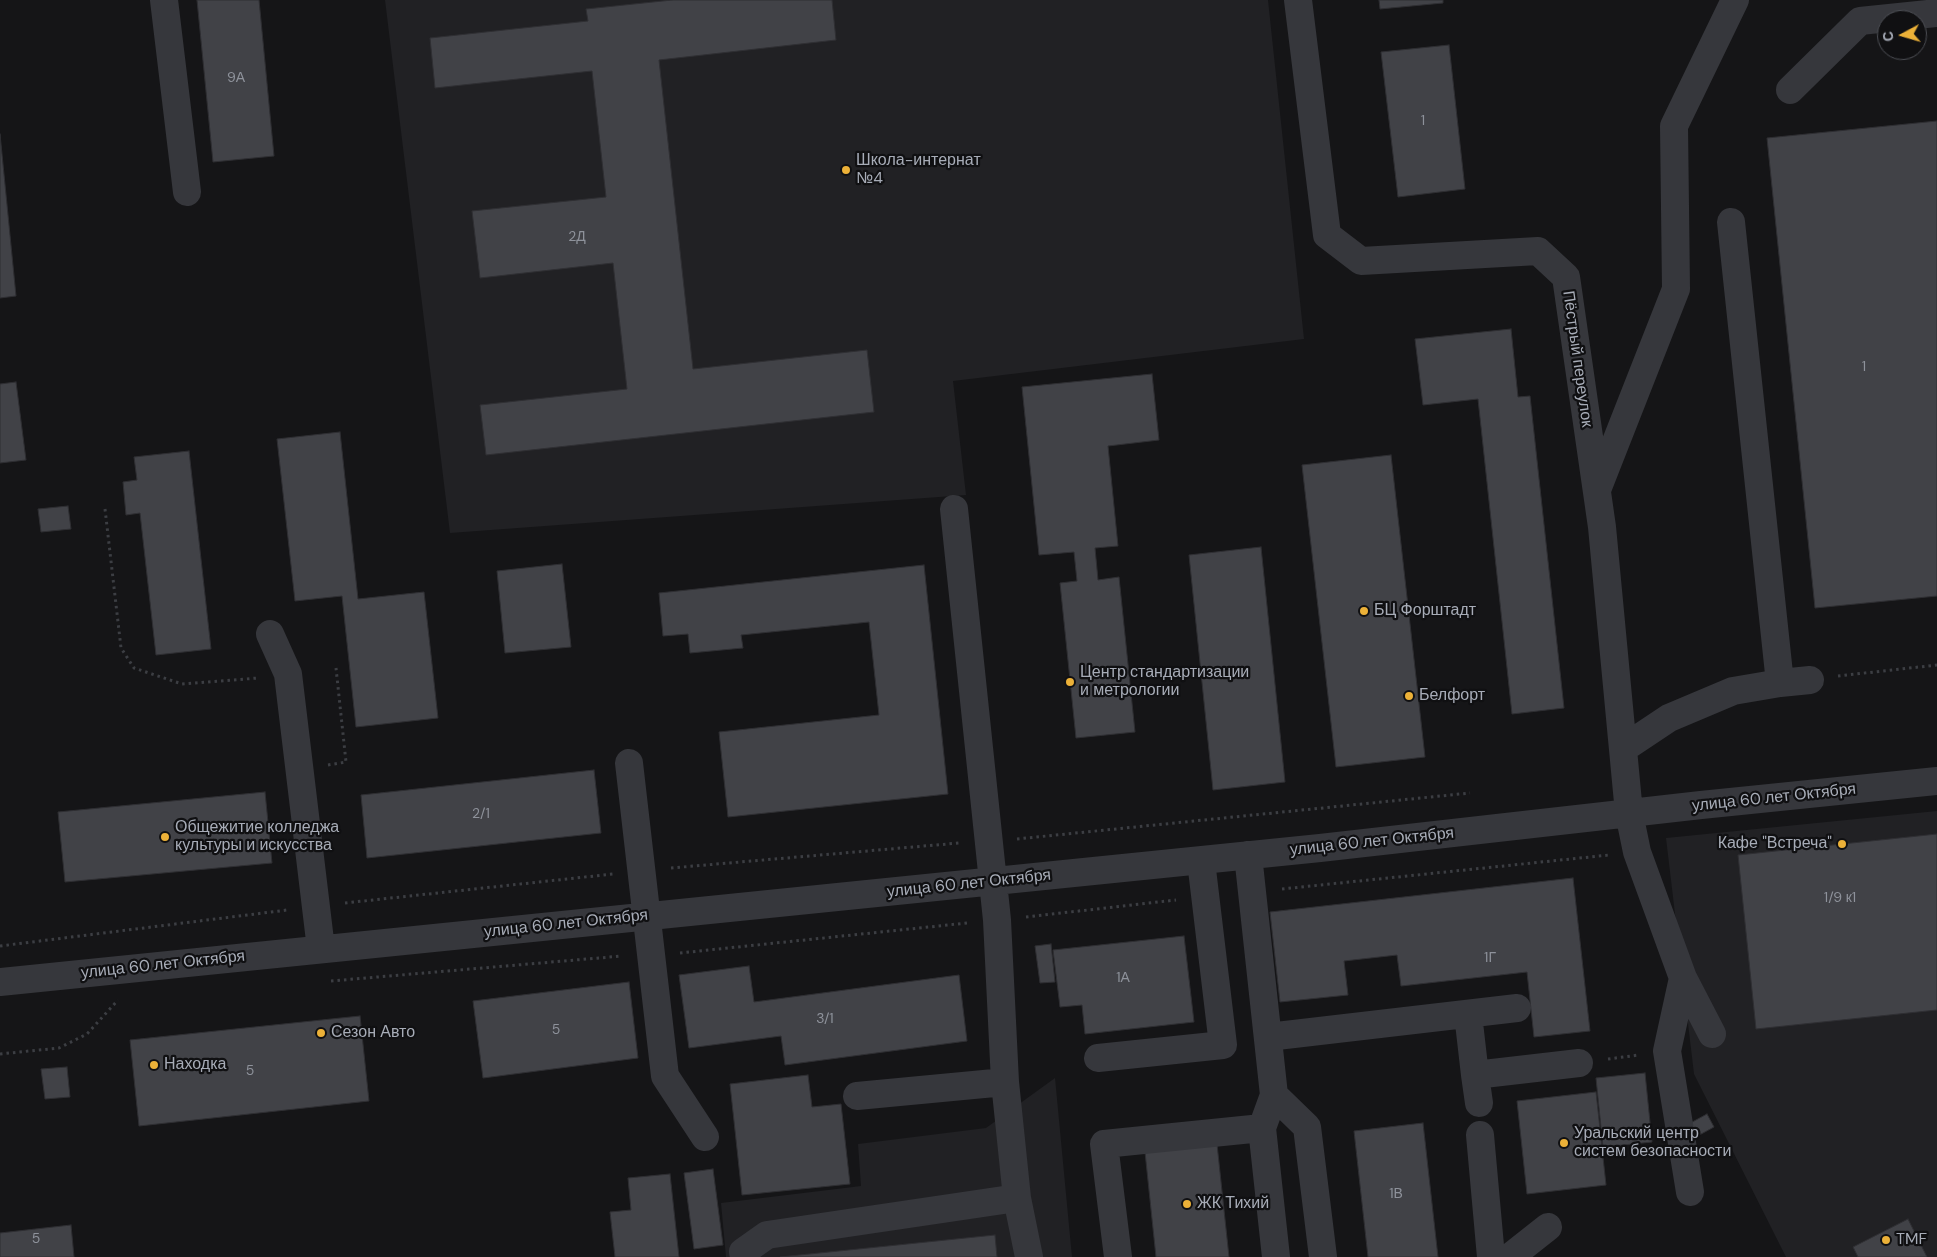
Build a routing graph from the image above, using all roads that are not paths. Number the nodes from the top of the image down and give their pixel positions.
1 (164, 0) edge
2 (1298, 0) edge
3 (1735, 0) edge
4 (1937, 13) edge
5 (1790, 90) dead end
6 (187, 192) dead end
7 (1731, 222) dead end
8 (1597, 492) junction
9 (954, 509) dead end
10 (270, 634) dead end
11 (1810, 680) road end
12 (1780, 682) junction
13 (1624, 748) junction
14 (629, 763) dead end
15 (1937, 781) edge
16 (1629, 813) junction
17 (1248, 855) junction
18 (1201, 860) junction
19 (992, 882) junction
20 (647, 916) junction
21 (321, 949) junction
22 (1683, 978) junction
23 (0, 982) edge
24 (1516, 1008) dead end
25 (1468, 1014) junction
26 (1712, 1034) dead end
27 (1268, 1037) junction
28 (1098, 1058) dead end
29 (1579, 1063) road end
30 (1475, 1075) junction
31 (1006, 1082) junction
32 (1274, 1094) junction
33 (857, 1096) dead end
34 (1478, 1103) dead end
35 (1262, 1128) junction
36 (1480, 1135) dead end
37 (705, 1137) dead end
38 (1690, 1192) dead end
39 (1017, 1198) junction
40 (1548, 1227) dead end
41 (744, 1257) edge
42 (1029, 1257) edge
43 (1118, 1257) edge
44 (1276, 1257) edge
45 (1323, 1257) edge
46 (1491, 1257) edge
47 (1510, 1257) edge

1 - 6 street
2 - 8 street, Пёстрый переулок
3 - 8 street
4 - 5 street
7 - 12 street
8 - 13 street, Пёстрый переулок
9 - 19 street
10 - 21 street
11 - 12 street
12 - 13 street
13 - 16 street, Пёстрый переулок
14 - 20 street
15 - 16 street, улица 60 лет Октября
16 - 17 street, улица 60 лет Октября
16 - 22 street, Пёстрый переулок
17 - 18 street, улица 60 лет Октября
17 - 27 street
18 - 19 street, улица 60 лет Октября
18 - 28 street
19 - 20 street, улица 60 лет Октября
19 - 31 street
20 - 21 street, улица 60 лет Октября
20 - 37 street
21 - 23 street, улица 60 лет Октября
22 - 26 street, Пёстрый переулок
22 - 38 street
24 - 25 street
25 - 27 street
25 - 30 street
27 - 32 street
29 - 30 street
30 - 34 street
31 - 33 street
31 - 39 street
32 - 35 street
32 - 45 street
35 - 43 street
35 - 44 street
36 - 46 street
39 - 41 street
39 - 42 street
40 - 47 street

